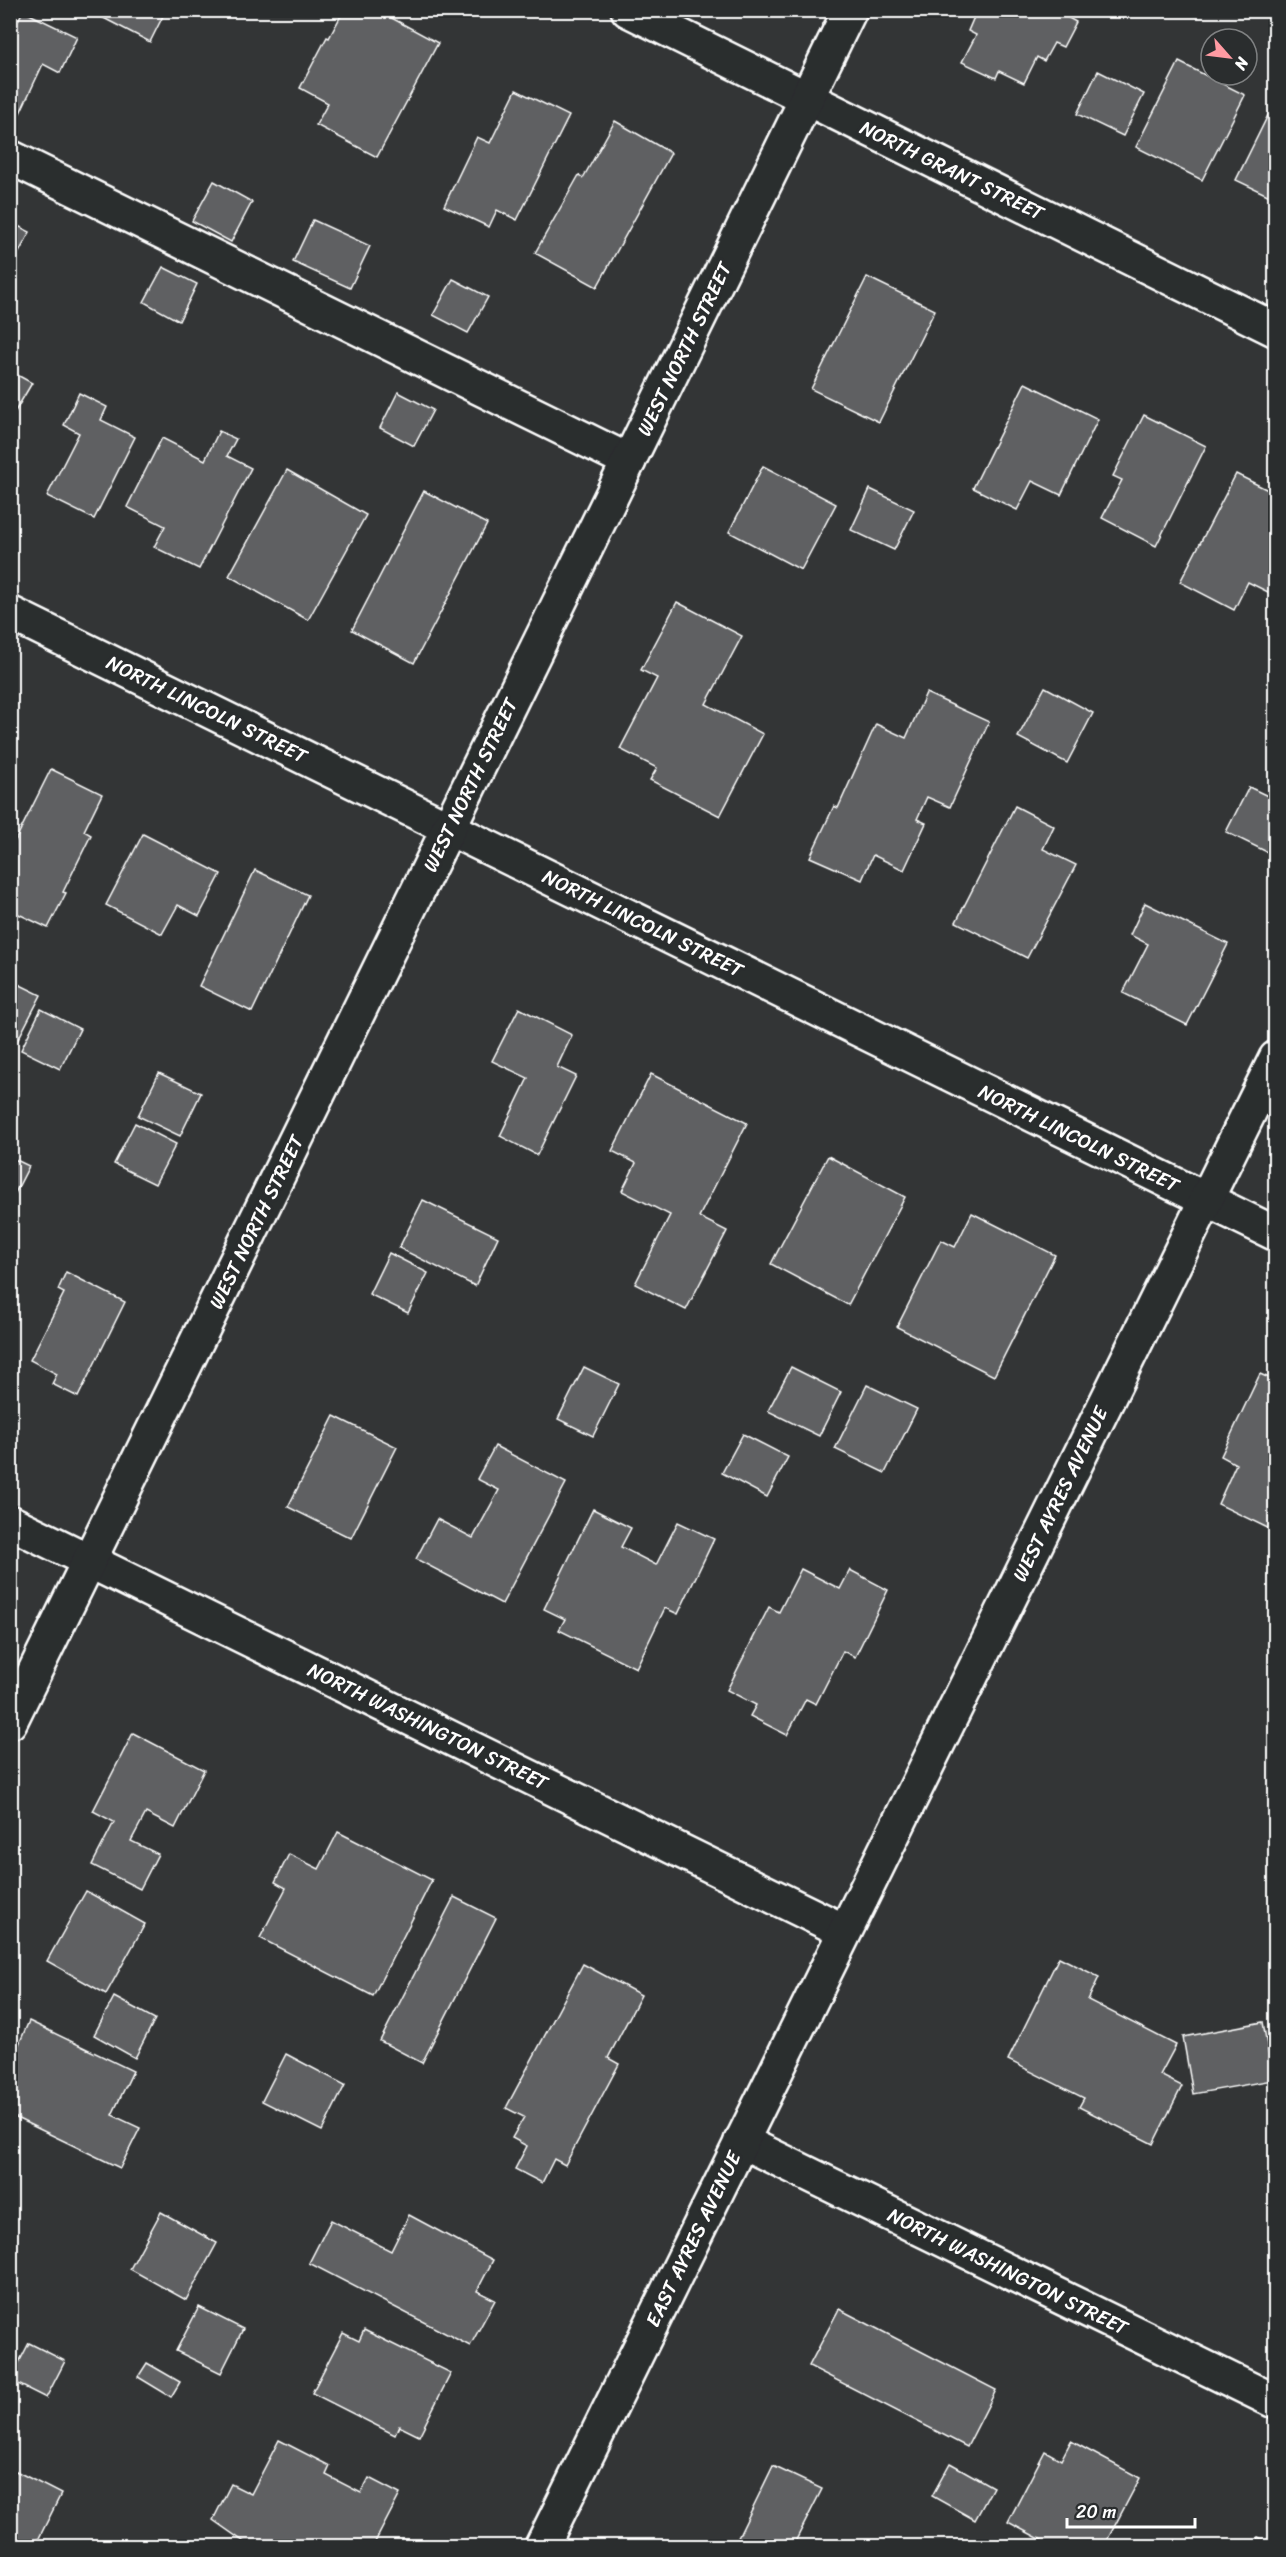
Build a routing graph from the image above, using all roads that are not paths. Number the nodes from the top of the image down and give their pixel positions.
1 (628, 10) edge
2 (850, 10) edge
3 (807, 99) junction
4 (10, 157) edge
5 (1275, 330) edge
6 (629, 461) junction
7 (10, 613) edge
8 (449, 828) junction
9 (1275, 1058) edge
10 (1205, 1200) junction
11 (1275, 1234) edge
12 (10, 1522) edge
13 (89, 1561) junction
14 (10, 1722) edge
15 (844, 1931) junction
16 (741, 2140) junction
17 (1275, 2402) edge
18 (542, 2547) edge

1 - 3 street, NORTH GRANT STREET
2 - 3 street, WEST NORTH STREET
3 - 5 street, NORTH GRANT STREET
3 - 6 street, WEST NORTH STREET
4 - 6 street
6 - 8 street, WEST NORTH STREET
7 - 8 street, NORTH LINCOLN STREET
8 - 10 street, NORTH LINCOLN STREET
8 - 13 street, WEST NORTH STREET
9 - 10 street, WEST AYRES AVENUE
10 - 11 street, NORTH LINCOLN STREET
10 - 15 street, WEST AYRES AVENUE
12 - 13 street, NORTH WASHINGTON STREET
13 - 14 street, WEST NORTH STREET
13 - 15 street, NORTH WASHINGTON STREET
15 - 16 street, EAST AYRES AVENUE
16 - 17 street, NORTH WASHINGTON STREET
16 - 18 street, EAST AYRES AVENUE

